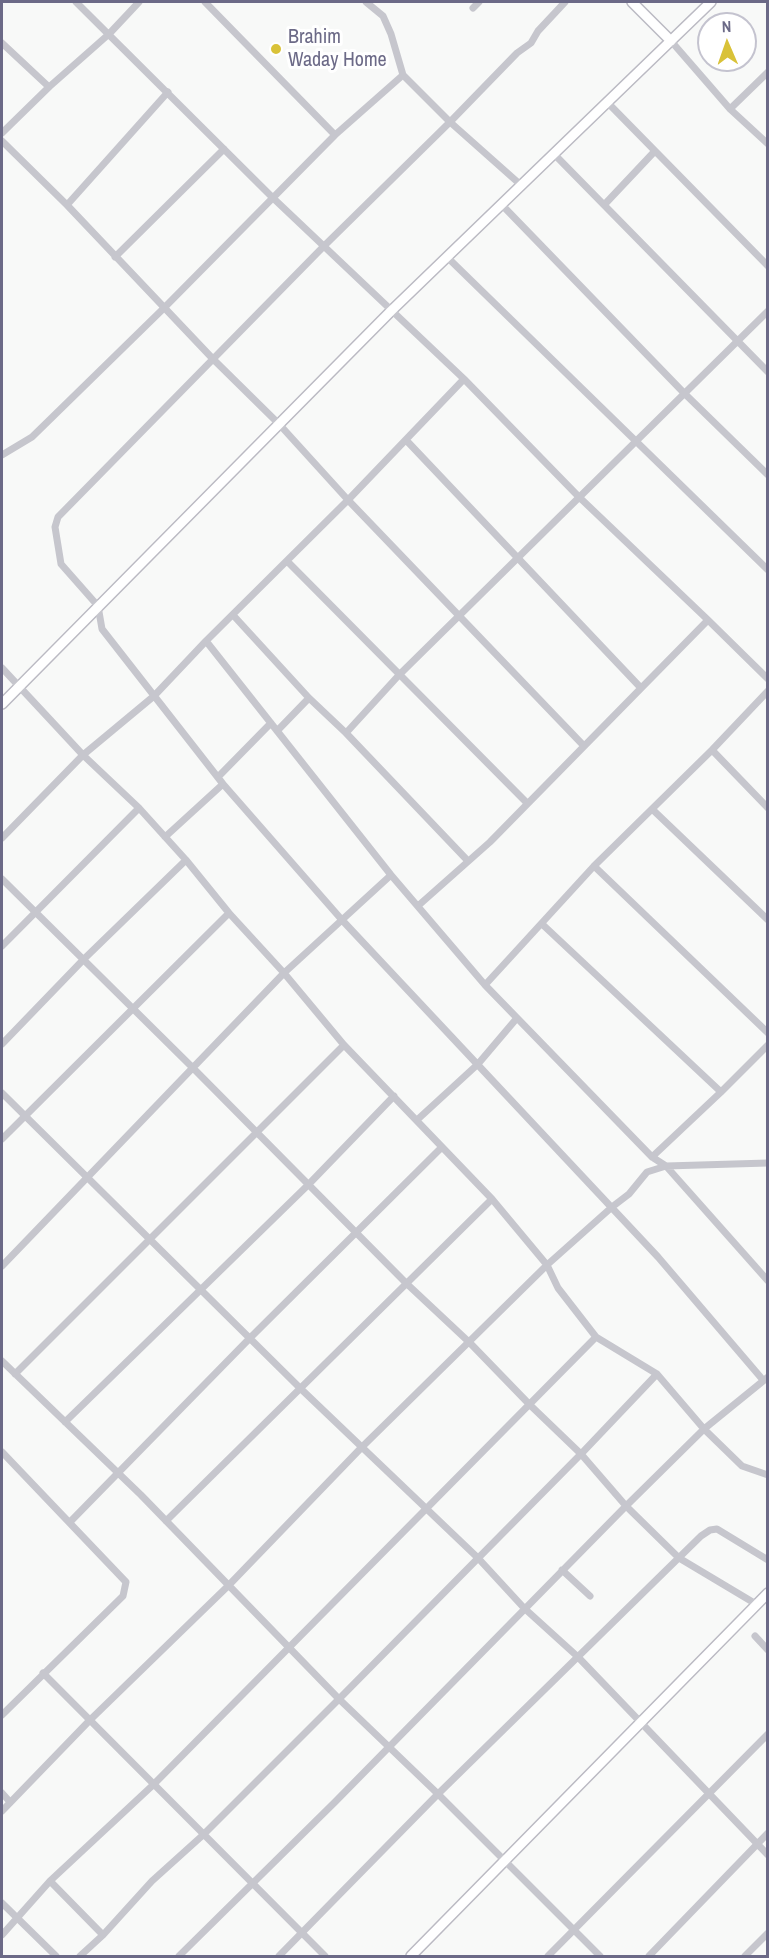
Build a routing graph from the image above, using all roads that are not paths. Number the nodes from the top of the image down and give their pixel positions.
1 (76, 2) edge
2 (139, 2) edge
3 (205, 2) edge
4 (366, 2) edge
5 (479, 2) edge
6 (565, 2) edge
7 (632, 2) edge
8 (711, 2) edge
9 (473, 8) dead end
10 (109, 34) junction
11 (671, 41) junction
12 (2, 43) edge
13 (768, 72) edge
14 (403, 75) junction
15 (50, 87) junction
16 (168, 93) junction
17 (607, 102) junction
18 (730, 109) junction
19 (450, 122) junction
20 (2, 133) edge
21 (335, 135) junction
22 (2, 141) edge
23 (768, 144) edge
24 (224, 149) junction
25 (654, 152) junction
26 (554, 154) junction
27 (522, 186) junction
28 (272, 197) junction
29 (604, 204) junction
30 (67, 206) junction
31 (502, 206) junction
32 (324, 246) junction
33 (115, 257) junction
34 (447, 257) junction
35 (768, 266) edge
36 (164, 308) junction
37 (392, 310) junction
38 (768, 311) edge
39 (738, 341) junction
40 (213, 359) junction
41 (768, 372) edge
42 (464, 379) junction
43 (684, 393) junction
44 (279, 424) junction
45 (406, 440) junction
46 (635, 441) junction
47 (2, 455) edge
48 (768, 475) edge
49 (578, 496) junction
50 (348, 500) junction
51 (517, 557) junction
52 (287, 561) junction
53 (768, 570) edge
54 (98, 606) junction
55 (460, 614) junction
56 (233, 615) junction
57 (708, 620) junction
58 (206, 641) junction
59 (2, 668) edge
60 (399, 675) junction
61 (768, 679) edge
62 (19, 686) junction
63 (641, 688) junction
64 (768, 691) edge
65 (154, 696) junction
66 (309, 698) junction
67 (2, 704) edge
68 (271, 723) junction
69 (277, 730) junction
70 (346, 733) junction
71 (584, 746) junction
72 (712, 750) junction
73 (83, 755) junction
74 (218, 777) junction
75 (223, 784) junction
76 (527, 803) junction
77 (768, 807) edge
78 (139, 808) junction
79 (652, 808) junction
80 (165, 837) junction
81 (2, 838) edge
82 (186, 860) junction
83 (468, 861) junction
84 (594, 866) junction
85 (391, 874) junction
86 (2, 879) edge
87 (419, 905) junction
88 (35, 913) junction
89 (229, 913) junction
90 (342, 920) junction
91 (768, 920) edge
92 (542, 924) junction
93 (2, 946) edge
94 (84, 960) junction
95 (284, 973) junction
96 (485, 986) junction
97 (132, 1009) junction
98 (517, 1018) junction
99 (768, 1033) edge
100 (2, 1044) edge
101 (344, 1045) junction
102 (768, 1045) edge
103 (478, 1064) junction
104 (193, 1068) junction
105 (721, 1092) junction
106 (2, 1093) edge
107 (394, 1096) junction
108 (24, 1116) junction
109 (417, 1120) junction
110 (256, 1132) junction
111 (2, 1139) edge
112 (442, 1147) junction
113 (652, 1157) junction
114 (768, 1163) edge
115 (666, 1166) junction
116 (87, 1177) junction
117 (308, 1185) junction
118 (492, 1199) junction
119 (612, 1208) junction
120 (356, 1232) junction
121 (148, 1238) junction
122 (547, 1265) junction
123 (2, 1266) edge
124 (768, 1281) edge
125 (406, 1283) junction
126 (201, 1291) junction
127 (596, 1337) junction
128 (250, 1338) junction
129 (470, 1342) junction
130 (2, 1361) edge
131 (15, 1374) junction
132 (657, 1374) junction
133 (765, 1379) edge
134 (301, 1389) junction
135 (530, 1405) junction
136 (65, 1422) junction
137 (704, 1429) junction
138 (362, 1447) junction
139 (2, 1452) edge
140 (581, 1454) junction
141 (117, 1473) junction
142 (768, 1475) edge
143 (626, 1506) junction
144 (426, 1510) junction
145 (166, 1521) junction
146 (70, 1522) junction
147 (478, 1558) junction
148 (679, 1558) junction
149 (768, 1560) edge
150 (562, 1570) junction
151 (228, 1586) junction
152 (768, 1593) edge
153 (590, 1596) dead end
154 (756, 1604) junction
155 (524, 1608) junction
156 (755, 1636) dead end
157 (288, 1648) junction
158 (768, 1650) edge
159 (578, 1657) junction
160 (43, 1673) junction
161 (339, 1699) junction
162 (2, 1715) edge
163 (90, 1720) junction
164 (641, 1723) junction
165 (768, 1734) edge
166 (388, 1747) junction
167 (153, 1785) junction
168 (2, 1793) edge
169 (710, 1793) junction
170 (438, 1794) junction
171 (10, 1802) junction
172 (2, 1811) edge
173 (768, 1833) edge
174 (203, 1835) junction
175 (757, 1845) junction
176 (768, 1856) edge
177 (505, 1863) junction
178 (50, 1881) junction
179 (252, 1883) junction
180 (2, 1904) edge
181 (18, 1918) junction
182 (574, 1931) junction
183 (303, 1932) junction
184 (768, 1933) edge
185 (2, 1935) edge
186 (103, 1935) junction
187 (56, 1956) edge
188 (80, 1956) edge
189 (179, 1956) edge
190 (279, 1956) edge
191 (326, 1956) edge
192 (411, 1956) edge
193 (548, 1956) edge
194 (600, 1956) edge
195 (649, 1956) edge
196 (745, 1956) edge

1 - 10 street
2 - 10 street
3 - 21 street
4 - 14 street
5 - 9 street
6 - 19 street
7 - 11 street
8 - 11 street
10 - 15 street
10 - 16 street
11 - 17 street
11 - 18 street
12 - 15 street
13 - 18 street
14 - 19 street
14 - 21 street
15 - 20 street
16 - 24 street
16 - 30 street
17 - 25 street
17 - 26 street
18 - 23 street
19 - 27 street
19 - 32 street
21 - 28 street
22 - 30 street
24 - 28 street
24 - 33 street
25 - 29 street
25 - 35 street
26 - 27 street
26 - 29 street
27 - 31 street
28 - 32 street
28 - 36 street
29 - 39 street
30 - 33 street
31 - 34 street
31 - 43 street
32 - 37 street
32 - 40 street
33 - 36 street
34 - 37 street
34 - 46 street
36 - 40 street
36 - 47 street
37 - 42 street
37 - 44 street
38 - 39 street
39 - 41 street
39 - 43 street
40 - 44 street
40 - 54 street
42 - 45 street
42 - 49 street
43 - 46 street
43 - 48 street
44 - 50 street
44 - 54 street
45 - 50 street
45 - 51 street
46 - 49 street
46 - 53 street
49 - 51 street
49 - 57 street
50 - 52 street
50 - 55 street
51 - 55 street
51 - 63 street
52 - 56 street
52 - 60 street
54 - 62 street
54 - 65 street
55 - 60 street
55 - 71 street
56 - 58 street
56 - 66 street
57 - 61 street
57 - 63 street
58 - 65 street
58 - 68 street
59 - 62 street
60 - 70 street
60 - 76 street
62 - 67 street
62 - 73 street
63 - 71 street
64 - 72 street
65 - 73 street
65 - 74 street
66 - 69 street
66 - 70 street
68 - 69 street
68 - 74 street
69 - 85 street
70 - 83 street
71 - 76 street
72 - 77 street
72 - 79 street
73 - 78 street
73 - 81 street
74 - 75 street
75 - 80 street
75 - 90 street
76 - 83 street
78 - 80 street
78 - 88 street
79 - 84 street
79 - 91 street
80 - 82 street
82 - 89 street
82 - 94 street
83 - 87 street
84 - 92 street
84 - 99 street
85 - 87 street
85 - 90 street
86 - 88 street
87 - 96 street
88 - 93 street
88 - 94 street
89 - 95 street
89 - 97 street
90 - 95 street
90 - 103 street
92 - 96 street
92 - 105 street
94 - 97 street
94 - 100 street
95 - 101 street
95 - 104 street
96 - 98 street
97 - 104 street
97 - 108 street
98 - 103 street
98 - 113 street
101 - 107 street
101 - 110 street
102 - 105 street
103 - 109 street
103 - 119 street
104 - 110 street
104 - 116 street
105 - 113 street
106 - 108 street
107 - 109 street
107 - 117 street
108 - 111 street
108 - 116 street
109 - 112 street
110 - 117 street
110 - 121 street
112 - 118 street
112 - 120 street
113 - 115 street
114 - 115 street
115 - 119 street
115 - 124 street
116 - 121 street
116 - 123 street
117 - 120 street
117 - 126 street
118 - 122 street
118 - 125 street
119 - 122 street
119 - 133 street
120 - 125 street
120 - 128 street
121 - 126 street
121 - 131 street
122 - 127 street
122 - 129 street
125 - 129 street
125 - 134 street
126 - 128 street
126 - 136 street
127 - 132 street
127 - 135 street
128 - 134 street
128 - 141 street
129 - 135 street
129 - 138 street
130 - 131 street
131 - 136 street
132 - 137 street
132 - 140 street
133 - 137 street
134 - 138 street
134 - 145 street
135 - 140 street
135 - 144 street
136 - 141 street
137 - 142 street
137 - 143 street
138 - 144 street
138 - 151 street
139 - 146 street
140 - 143 street
140 - 147 street
141 - 145 street
141 - 146 street
143 - 148 street
143 - 150 street
144 - 147 street
144 - 157 street
145 - 151 street
146 - 160 street
147 - 155 street
147 - 161 street
148 - 149 street
148 - 154 street
148 - 159 street
150 - 153 street
150 - 155 street
151 - 157 street
151 - 163 street
152 - 154 street
154 - 164 street
155 - 159 street
155 - 166 street
156 - 158 street
157 - 161 street
157 - 167 street
159 - 164 street
159 - 170 street
160 - 162 street
160 - 163 street
161 - 166 street
161 - 174 street
163 - 167 street
163 - 171 street
164 - 169 street
164 - 177 street
165 - 169 street
166 - 170 street
166 - 179 street
167 - 174 street
167 - 178 street
168 - 171 street
169 - 175 street
169 - 182 street
170 - 177 street
170 - 183 street
171 - 172 street
173 - 175 street
174 - 179 street
174 - 186 street
175 - 176 street
175 - 195 street
177 - 182 street
177 - 192 street
178 - 181 street
178 - 186 street
179 - 183 street
179 - 189 street
180 - 181 street
181 - 185 street
181 - 187 street
182 - 193 street
182 - 194 street
183 - 190 street
183 - 191 street
184 - 196 street
186 - 188 street

